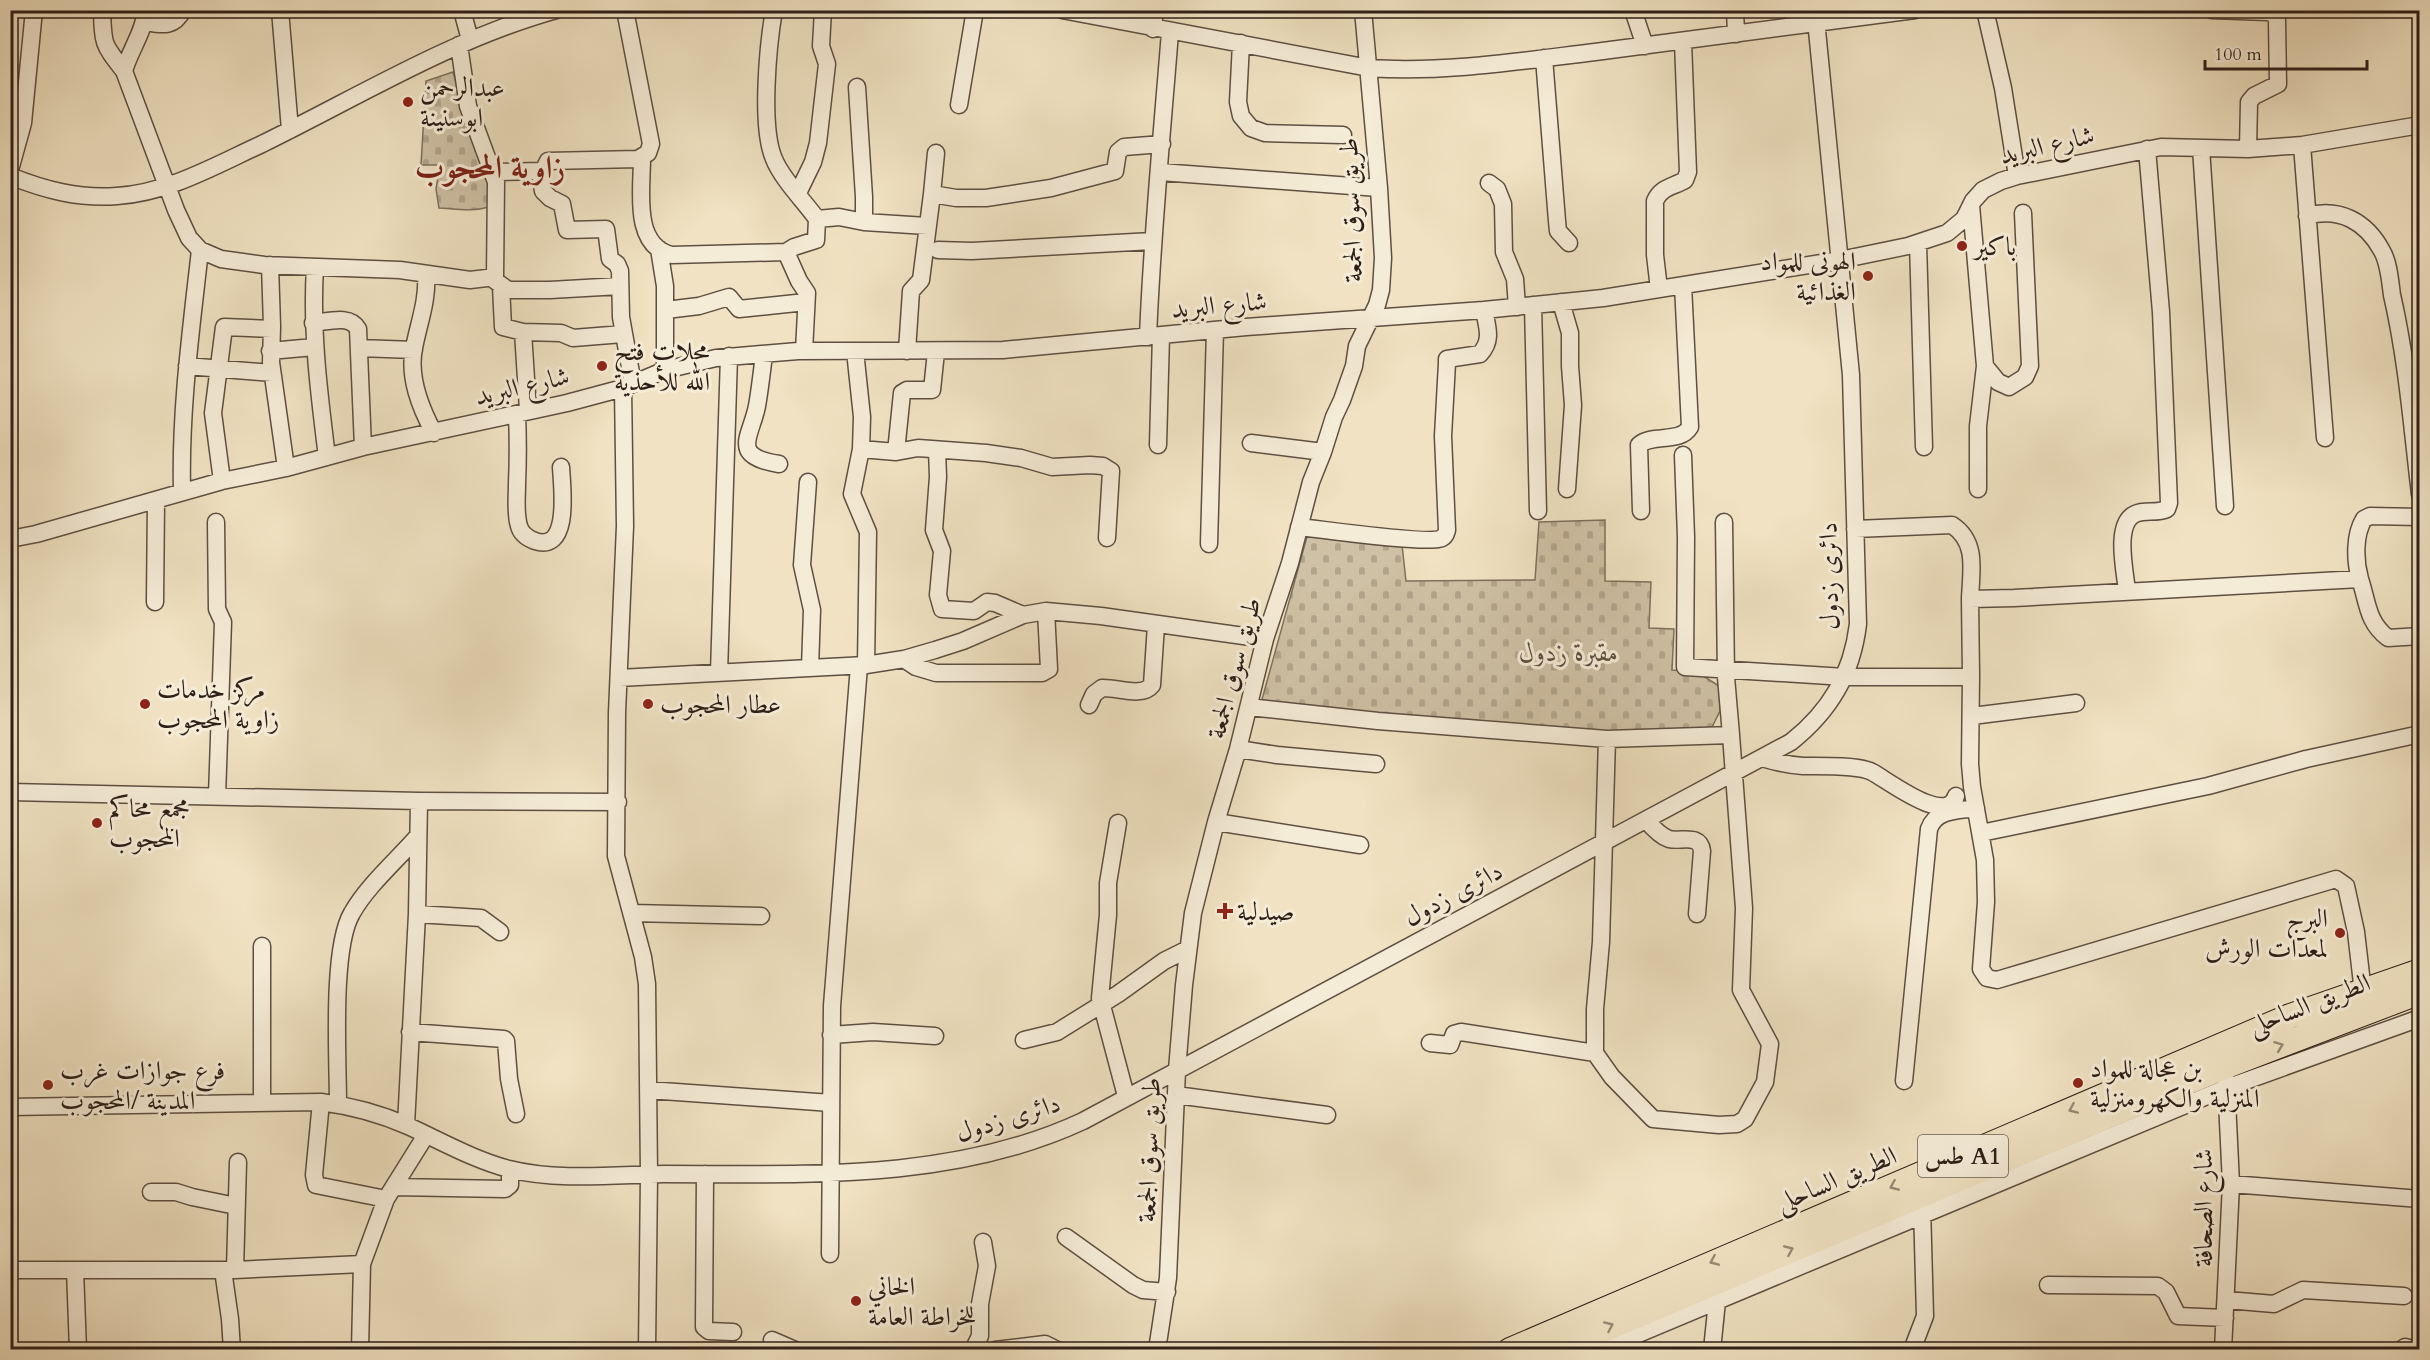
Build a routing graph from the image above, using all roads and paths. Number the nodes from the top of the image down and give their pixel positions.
1 (34, 10) edge
2 (102, 10) edge
3 (183, 10) edge
4 (280, 10) edge
5 (462, 10) edge
6 (556, 10) edge
7 (625, 10) edge
8 (774, 10) edge
9 (823, 10) edge
10 (975, 10) edge
11 (1062, 10) edge
12 (1155, 10) edge
13 (1363, 10) edge
14 (1633, 10) edge
15 (1735, 10) edge
16 (1915, 10) edge
17 (1985, 10) edge
18 (2212, 10) edge
19 (146, 16) edge
20 (1815, 17) edge
21 (1153, 29) junction
22 (1170, 32) junction
23 (1736, 34) junction
24 (1683, 42) junction
25 (465, 43) junction
26 (1241, 43) junction
27 (1645, 45) junction
28 (1544, 58) junction
29 (1369, 68) junction
30 (124, 71) junction
31 (857, 87) dead end
32 (959, 105) dead end
33 (2420, 124) edge
34 (290, 130) junction
35 (1343, 135) dead end
36 (1162, 144) junction
37 (2302, 145) junction
38 (2201, 148) junction
39 (2146, 149) junction
40 (2248, 149) junction
41 (936, 153) dead end
42 (642, 159) junction
43 (10, 170) edge
44 (540, 171) junction
45 (493, 172) junction
46 (1160, 172) junction
47 (10, 176) edge
48 (2017, 176) junction
49 (1489, 183) dead end
50 (166, 186) junction
51 (1379, 188) junction
52 (798, 193) junction
53 (932, 194) junction
54 (1971, 205) junction
55 (2023, 213) dead end
56 (2307, 216) junction
57 (817, 219) junction
58 (864, 222) junction
59 (927, 226) junction
60 (1152, 241) junction
61 (1569, 243) dead end
62 (1918, 243) junction
63 (659, 249) junction
64 (200, 250) junction
65 (938, 250) dead end
66 (786, 252) junction
67 (1840, 260) junction
68 (270, 265) junction
69 (315, 267) junction
70 (426, 274) junction
71 (497, 282) junction
72 (1683, 285) junction
73 (620, 286) junction
74 (1659, 289) junction
75 (806, 302) junction
76 (1561, 302) junction
77 (1525, 306) junction
78 (666, 310) junction
79 (1484, 310) junction
80 (1371, 319) junction
81 (313, 323) junction
82 (272, 329) junction
83 (1215, 330) junction
84 (523, 332) junction
85 (623, 334) junction
86 (1154, 336) junction
87 (314, 346) junction
88 (358, 348) junction
89 (414, 350) junction
90 (270, 351) junction
91 (804, 351) junction
92 (855, 351) junction
93 (907, 351) junction
94 (936, 352) junction
95 (764, 354) junction
96 (729, 356) junction
97 (187, 366) junction
98 (1985, 366) junction
99 (219, 368) junction
100 (665, 370) junction
101 (272, 373) junction
102 (628, 386) junction
103 (523, 412) junction
104 (434, 433) junction
105 (2325, 438) dead end
106 (1251, 443) dead end
107 (1158, 445) dead end
108 (363, 447) junction
109 (1924, 447) dead end
110 (861, 449) junction
111 (937, 450) junction
112 (896, 452) junction
113 (1323, 452) junction
114 (1683, 455) dead end
115 (327, 457) junction
116 (779, 464) dead end
117 (561, 467) dead end
118 (286, 468) junction
119 (222, 480) junction
120 (808, 482) dead end
121 (1567, 489) dead end
122 (1978, 489) dead end
123 (182, 491) junction
124 (2420, 494) edge
125 (156, 501) junction
126 (2225, 506) dead end
127 (1538, 511) dead end
128 (1641, 511) dead end
129 (2420, 517) edge
130 (216, 522) dead end
131 (1724, 522) dead end
132 (1299, 526) junction
133 (1855, 529) junction
134 (1107, 538) dead end
135 (10, 539) edge
136 (1209, 543) dead end
137 (2360, 579) junction
138 (2127, 591) junction
139 (1970, 598) junction
140 (155, 602) dead end
141 (1046, 611) junction
142 (1023, 615) junction
143 (1156, 625) junction
144 (2420, 636) edge
145 (1265, 639) junction
146 (904, 659) junction
147 (862, 666) junction
148 (810, 668) junction
149 (1725, 669) junction
150 (719, 673) junction
151 (1845, 677) junction
152 (1971, 677) junction
153 (619, 678) junction
154 (2076, 704) dead end
155 (1089, 705) dead end
156 (1249, 707) junction
157 (1972, 716) junction
158 (2420, 734) edge
159 (1731, 735) junction
160 (1607, 739) junction
161 (1238, 749) junction
162 (1761, 758) junction
163 (1376, 764) dead end
164 (1733, 774) junction
165 (10, 792) edge
166 (217, 796) junction
167 (1956, 796) dead end
168 (419, 801) junction
169 (618, 802) junction
170 (1976, 808) junction
171 (1646, 820) junction
172 (1216, 822) junction
173 (1118, 823) dead end
174 (1981, 833) junction
175 (417, 837) junction
176 (1603, 843) junction
177 (1360, 845) dead end
178 (632, 913) junction
179 (417, 914) junction
180 (1697, 914) dead end
181 (761, 916) dead end
182 (500, 932) dead end
183 (262, 946) dead end
184 (1188, 949) junction
185 (2420, 971) edge
186 (2363, 992) junction
187 (2420, 992) edge
188 (1101, 1005) junction
189 (2420, 1018) edge
190 (410, 1032) junction
191 (831, 1035) junction
192 (935, 1036) dead end
193 (1024, 1040) dead end
194 (1430, 1043) dead end
195 (1595, 1053) junction
196 (1177, 1070) junction
197 (2225, 1078) junction
198 (1904, 1081) dead end
199 (648, 1090) junction
200 (1176, 1095) junction
201 (1126, 1096) junction
202 (262, 1103) junction
203 (329, 1103) junction
204 (831, 1103) junction
205 (10, 1107) edge
206 (516, 1114) dead end
207 (1327, 1115) dead end
208 (406, 1125) junction
209 (426, 1135) junction
210 (238, 1162) dead end
211 (510, 1170) junction
212 (831, 1172) junction
213 (649, 1174) junction
214 (705, 1174) junction
215 (2231, 1184) junction
216 (151, 1192) dead end
217 (390, 1193) junction
218 (2420, 1198) edge
219 (1922, 1205) junction
220 (236, 1206) junction
221 (1066, 1237) dead end
222 (983, 1242) dead end
223 (830, 1254) dead end
224 (362, 1264) junction
225 (10, 1270) edge
226 (75, 1270) junction
227 (229, 1270) junction
228 (2048, 1285) dead end
229 (1167, 1292) junction
230 (2404, 1296) dead end
231 (2227, 1300) junction
232 (1717, 1301) junction
233 (2225, 1318) junction
234 (733, 1332) dead end
235 (772, 1340) dead end
236 (78, 1350) edge
237 (232, 1350) edge
238 (360, 1350) edge
239 (647, 1350) edge
240 (795, 1350) edge
241 (973, 1350) edge
242 (995, 1350) edge
243 (1057, 1350) edge
244 (1157, 1350) edge
245 (1509, 1350) edge
246 (1556, 1350) edge
247 (1600, 1350) edge
248 (1712, 1350) edge
249 (1912, 1350) edge
250 (2223, 1350) edge
251 (2401, 1350) edge
252 (2416, 1350) edge

1 - 43 street
2 - 30 street
3 - 19 street
4 - 34 street
5 - 25 street
6 - 25 street
7 - 42 street
8 - 52 street
9 - 52 street
10 - 32 street
11 - 21 street
12 - 21 street
13 - 29 street, طريق سوق الجمعة
14 - 27 street
15 - 23 street
16 - 20 street
17 - 48 street
18 - 40 street
19 - 30 street
20 - 23 street
20 - 67 street, دائرى زدول
21 - 22 street
22 - 26 street
22 - 36 street
23 - 24 street
24 - 27 street
24 - 74 street
25 - 34 street
25 - 45 street
26 - 29 street
26 - 35 street
27 - 28 street
28 - 29 street
28 - 61 street
29 - 51 street, طريق سوق الجمعة
30 - 50 street
31 - 58 street
33 - 37 street, شارع البريد
34 - 50 street
36 - 46 street
36 - 53 street
37 - 40 street, شارع البريد
37 - 56 street
38 - 39 street, شارع البريد
38 - 40 street, شارع البريد
38 - 126 street
39 - 48 street, شارع البريد
39 - 138 street
41 - 53 street
42 - 44 street
42 - 63 street
44 - 45 street
44 - 73 street
45 - 71 street
46 - 51 street
46 - 60 street
47 - 50 street
48 - 54 street, شارع البريد
49 - 77 street
50 - 64 street
51 - 80 street, طريق سوق الجمعة
52 - 57 street
53 - 59 street
54 - 62 street, شارع البريد
54 - 98 street
55 - 98 street
56 - 105 street
56 - 124 street
57 - 58 street
57 - 66 street
58 - 59 street
59 - 93 street
60 - 65 street
60 - 86 street
62 - 67 street, شارع البريد
62 - 109 street
63 - 66 street
63 - 78 street
64 - 68 street
64 - 97 street
66 - 75 street
67 - 72 street, شارع البريد
67 - 133 street, دائرى زدول
68 - 69 street
68 - 82 street
69 - 70 street
69 - 81 street
70 - 71 street
70 - 89 street
71 - 73 street
71 - 84 street
72 - 74 street, شارع البريد
72 - 128 street
73 - 85 street
74 - 76 street, شارع البريد
75 - 78 street
75 - 91 street
76 - 77 street, شارع البريد
76 - 121 street
77 - 79 street, شارع البريد
77 - 127 street
78 - 100 street
79 - 80 street, شارع البريد
79 - 132 street
80 - 83 street, شارع البريد
80 - 113 street, طريق سوق الجمعة
81 - 87 street
81 - 88 street
82 - 90 street
82 - 99 street
83 - 86 street, شارع البريد
83 - 136 street
84 - 85 street
84 - 103 street
85 - 102 street
86 - 94 street, شارع البريد
86 - 107 street
87 - 90 street
87 - 115 street
88 - 89 street
88 - 108 street
89 - 104 street
90 - 101 street
91 - 92 street, شارع البريد
91 - 95 street, شارع البريد
92 - 93 street, شارع البريد
92 - 110 street
93 - 94 street, شارع البريد
94 - 112 street
95 - 96 street, شارع البريد
95 - 116 street
96 - 100 street, شارع البريد
96 - 150 street
97 - 99 street
97 - 123 street
98 - 122 street
99 - 101 street
99 - 119 street
100 - 102 street, شارع البريد
101 - 118 street
102 - 103 street, شارع البريد
102 - 153 street
103 - 104 street, شارع البريد
103 - 117 street
104 - 108 street, شارع البريد
106 - 113 street
108 - 115 street, شارع البريد
110 - 112 street
110 - 147 street
111 - 112 street
111 - 134 street
111 - 142 street
113 - 132 street, طريق سوق الجمعة
114 - 149 street
115 - 118 street, شارع البريد
118 - 119 street, شارع البريد
119 - 123 street, شارع البريد
120 - 148 street
123 - 125 street, شارع البريد
125 - 135 street, شارع البريد
125 - 140 street
129 - 137 street
130 - 166 street
131 - 149 street
132 - 145 street, طريق سوق الجمعة
133 - 139 street
133 - 151 street, دائرى زدول
137 - 138 street
137 - 144 street
138 - 139 street
139 - 152 street
141 - 142 street
141 - 143 street
141 - 146 street
142 - 146 street
143 - 145 street
143 - 155 street
145 - 156 street, طريق سوق الجمعة
146 - 147 street
147 - 148 street
147 - 191 street
148 - 150 street
149 - 151 street
149 - 159 street
150 - 153 street
151 - 152 street
151 - 162 street, دائرى زدول
152 - 157 street
153 - 169 street
154 - 157 street
156 - 160 street
156 - 161 street, طريق سوق الجمعة
157 - 170 street
158 - 174 street
159 - 160 street
159 - 164 street
160 - 176 street
161 - 163 street
161 - 172 street, طريق سوق الجمعة
162 - 164 street, دائرى زدول
162 - 167 street
164 - 171 street, دائرى زدول
164 - 195 street
165 - 166 street
166 - 168 street
168 - 169 street
168 - 175 street
169 - 178 street
170 - 174 street
170 - 198 street
171 - 176 street, دائرى زدول
171 - 180 street
172 - 177 street
172 - 184 street, طريق سوق الجمعة
173 - 188 street
174 - 186 street
175 - 179 street
175 - 203 street
176 - 195 street
176 - 196 street, دائرى زدول
178 - 181 street
178 - 199 street
179 - 182 street
179 - 190 street
183 - 202 street
184 - 188 street
184 - 196 street, طريق سوق الجمعة
185 - 186 highway, الطريق الساحلى / طس A1
186 -> 245 highway, الطريق الساحلى / طس A1
197 -> 187 highway, الطريق الساحلى / طس A1
188 - 193 street
188 - 201 street
189 - 197 street
190 - 206 street
190 - 208 street
191 - 192 street
191 - 204 street
194 - 195 street
196 - 200 street, طريق سوق الجمعة
196 - 201 street, دائرى زدول
197 - 215 street, شارع الصحافة
197 - 219 highway, الطريق الساحلى / طس A1
199 - 204 street
199 - 213 street
200 - 207 street
200 - 229 street, طريق سوق الجمعة
201 - 212 street, دائرى زدول
202 - 203 street, دائرى زدول
202 - 205 street, دائرى زدول
203 - 208 street, دائرى زدول
203 - 217 street
204 - 212 street
208 - 209 street, دائرى زدول
209 - 211 street, دائرى زدول
209 - 217 street
210 - 220 street
211 - 213 street, دائرى زدول
211 - 217 street
212 - 214 street, دائرى زدول
212 - 223 street
213 - 214 street, دائرى زدول
213 - 239 street
214 - 234 street
215 - 218 street
215 - 231 street, شارع الصحافة
216 - 220 street
217 - 224 street
219 - 232 street
246 -> 219 highway, الطريق الساحلى / طس A1
219 - 249 street
220 - 227 street
221 - 229 street
222 - 241 street
224 - 227 street
224 - 238 street
225 - 226 street
226 - 227 street
226 - 236 street
227 - 237 street
228 - 233 street
229 - 244 street, طريق سوق الجمعة
230 - 231 street
231 - 233 street, شارع الصحافة
232 - 247 street
232 - 248 street
233 - 250 street, شارع الصحافة
235 - 240 street
242 - 243 street
251 - 252 street

